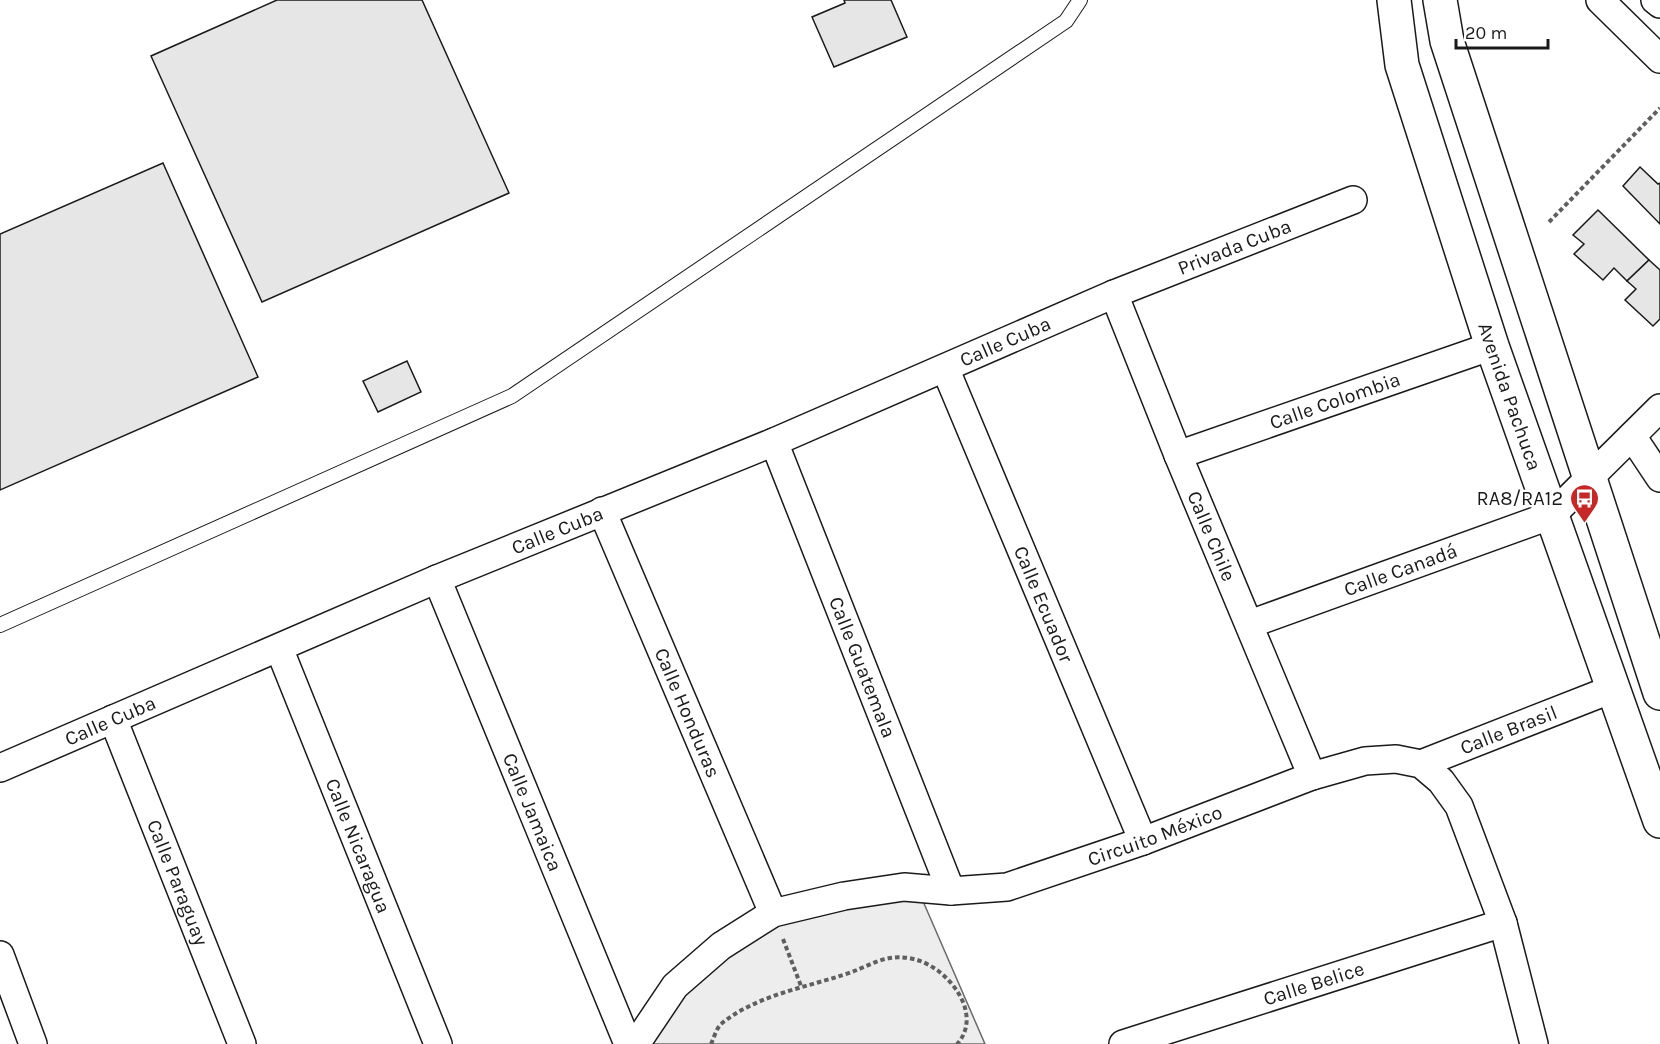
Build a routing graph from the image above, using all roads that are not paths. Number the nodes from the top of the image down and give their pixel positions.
1 (1080, 0) edge
2 (1394, 0) edge
3 (1440, 0) edge
4 (1600, 0) edge
5 (1655, 0) edge
6 (1660, 4) edge
7 (1660, 59) edge
8 (1353, 200) dead end
9 (1114, 294) junction
10 (1492, 346) junction
11 (945, 368) junction
12 (1660, 408) edge
13 (1632, 436) junction
14 (774, 442) junction
15 (1178, 455) junction
16 (1589, 478) junction
17 (1660, 478) edge
18 (602, 511) junction
19 (1552, 515) junction
20 (437, 579) junction
21 (1250, 624) junction
22 (0, 625) edge
23 (279, 648) junction
24 (1660, 693) edge
25 (1597, 695) dead end
26 (113, 719) junction
27 (1421, 764) junction
28 (0, 768) edge
29 (1312, 776) junction
30 (1660, 821) edge
31 (1143, 841) junction
32 (951, 891) junction
33 (773, 913) junction
34 (1503, 923) junction
35 (0, 955) edge
36 (33, 1044) edge
37 (242, 1044) edge
38 (438, 1044) edge
39 (628, 1044) edge
40 (636, 1044) edge
41 (1123, 1044) edge
42 (1534, 1044) edge

1 - 22 lane
2 - 10 main road, Avenida Pachuca
3 - 16 main road
4 - 7 street
5 - 6 street
8 - 9 street, Privada Cuba
9 - 11 street, Calle Cuba
9 - 15 street, Calle Chile
10 - 15 street, Calle Colombia
10 - 19 main road, Avenida Pachuca
11 - 14 street, Calle Cuba
11 - 31 street, Calle Ecuador
12 - 13 street
13 - 16 street
13 - 17 street
14 - 18 street, Calle Cuba
14 - 32 street, Calle Guatemala
15 - 21 street, Calle Chile
16 - 19 street
16 - 24 main road
18 - 20 street, Calle Cuba
18 - 33 street, Calle Honduras
19 - 21 street, Calle Canadá
19 - 30 main road, Avenida Pachuca
20 - 23 street, Calle Cuba
20 - 39 street, Calle Jamaica
21 - 29 street, Calle Chile
23 - 26 street, Calle Cuba
23 - 38 street, Calle Nicaragua
25 - 27 street, Calle Brasil
26 - 28 street, Calle Cuba
26 - 37 street, Calle Paraguay
27 - 29 street, Circuito México
27 - 34 street
29 - 31 street, Circuito México
31 - 32 street, Circuito México
32 - 33 street, Circuito México
33 - 40 street, Circuito México
34 - 41 street, Calle Belice
34 - 42 street
35 - 36 street

